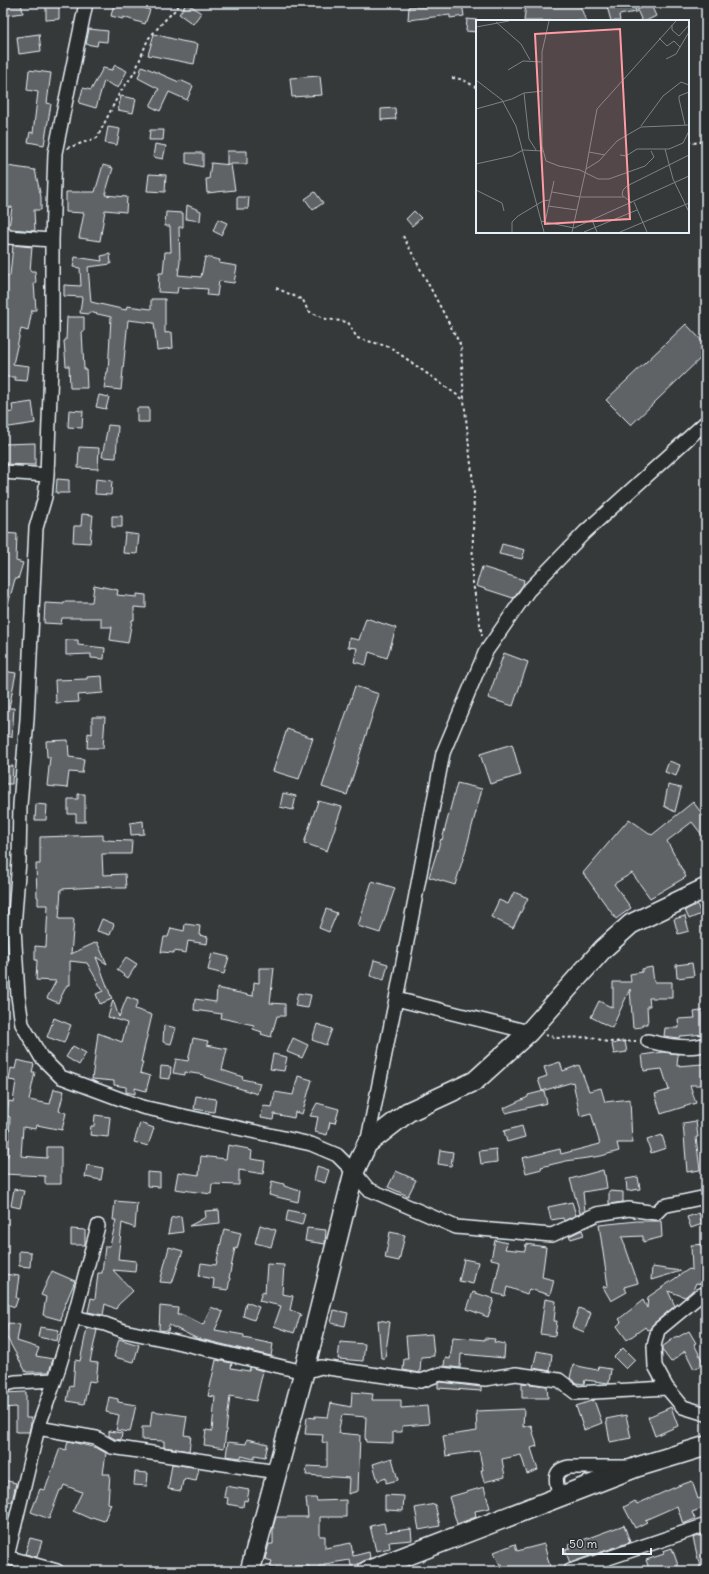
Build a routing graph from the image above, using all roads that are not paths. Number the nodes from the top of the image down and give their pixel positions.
1 (86, 3) edge
2 (3, 232) edge
3 (52, 240) junction
4 (706, 422) edge
5 (3, 472) edge
6 (47, 475) junction
7 (706, 888) edge
8 (3, 968) edge
9 (16, 972) junction
10 (396, 999) junction
11 (529, 1032) junction
12 (648, 1040) road end
13 (706, 1044) edge
14 (367, 1144) junction
15 (354, 1172) junction
16 (706, 1197) edge
17 (98, 1226) dead end
18 (706, 1293) edge
19 (74, 1317) junction
20 (304, 1372) junction
21 (55, 1380) junction
22 (3, 1385) edge
23 (667, 1388) junction
24 (706, 1414) edge
25 (38, 1428) junction
26 (706, 1446) edge
27 (637, 1467) junction
28 (277, 1472) junction
29 (560, 1497) junction
30 (706, 1525) edge
31 (5, 1556) edge
32 (392, 1567) edge
33 (56, 1571) edge
34 (250, 1571) edge
35 (367, 1571) edge
36 (570, 1571) edge

1 - 3 street
2 - 3 street
3 - 6 street
4 - 10 street
5 - 6 street
6 - 9 street
7 - 11 street
8 - 9 street
9 - 15 street
10 - 11 street
10 - 14 street
11 - 14 street
12 - 13 street
14 - 15 street
15 - 16 street
15 - 20 street
17 - 19 street
18 - 23 street
19 - 20 street
19 - 21 street
20 - 23 street
20 - 28 street
21 - 22 street
21 - 25 street
23 - 24 street
25 - 28 street
25 - 31 street
26 - 27 street
27 - 29 street
27 - 29 street
28 - 34 street
29 - 32 street
30 - 36 street
31 - 33 street
32 - 35 street

